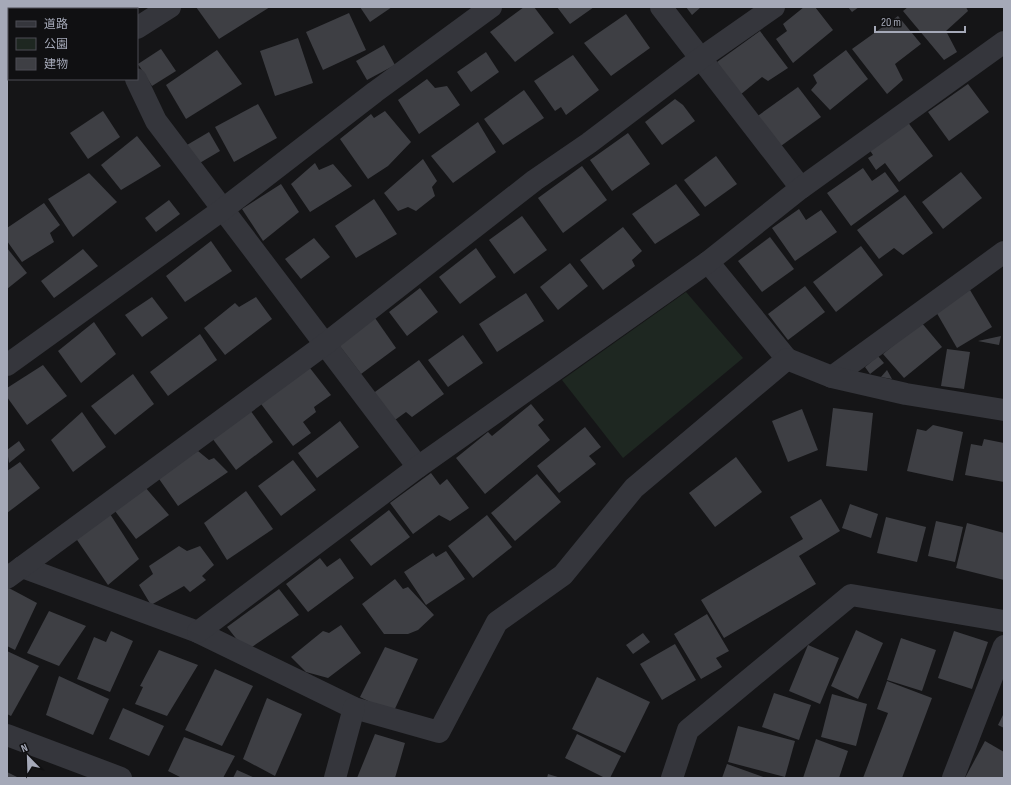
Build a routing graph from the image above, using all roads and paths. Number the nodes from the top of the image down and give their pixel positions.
1 (170, 7) edge
2 (491, 7) edge
3 (661, 7) edge
4 (774, 7) edge
5 (138, 27) edge
6 (1004, 42) edge
7 (701, 58) junction
8 (136, 80) edge
9 (801, 188) junction
10 (222, 210) junction
11 (1004, 252) edge
12 (708, 262) junction
13 (324, 345) junction
14 (787, 359) junction
15 (7, 365) edge
16 (832, 377) junction
17 (1004, 410) edge
18 (418, 467) junction
19 (14, 573) edge
20 (1004, 621) edge
21 (198, 632) junction
22 (1004, 646) edge
23 (354, 708) junction
24 (7, 735) edge
25 (121, 778) edge
26 (335, 778) edge
27 (672, 778) edge
28 (953, 778) edge

1 - 5 street
2 - 10 street
3 - 7 street
4 - 7 street
6 - 9 street
7 - 9 street
7 - 13 street
8 - 10 street
9 - 12 street
10 - 13 street
10 - 15 street
11 - 16 street
12 - 14 street
12 - 18 street
13 - 18 street
13 - 19 street
14 - 16 street
14 - 23 street
16 - 17 street
18 - 21 street
19 - 21 street
20 - 27 street
21 - 23 street
22 - 28 street
23 - 26 street
24 - 25 street

